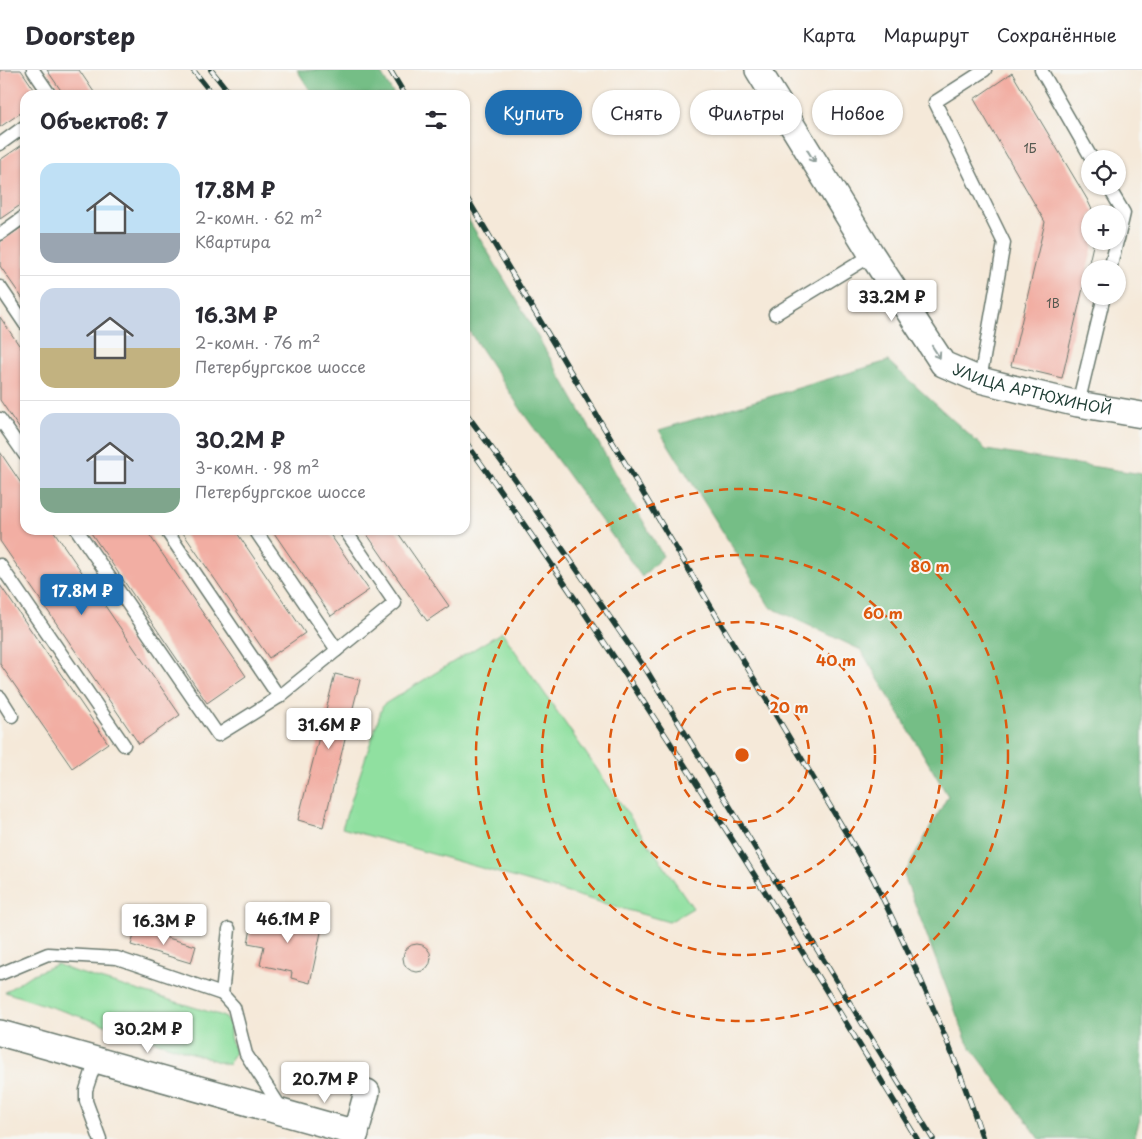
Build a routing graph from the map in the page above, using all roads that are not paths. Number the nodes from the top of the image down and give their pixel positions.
1 (33, 70) edge
2 (758, 70) edge
3 (1041, 70) edge
4 (981, 71) edge
5 (47, 90) edge
6 (20, 130) edge
7 (0, 144) edge
8 (1087, 150) edge
9 (20, 220) edge
10 (0, 234) edge
11 (872, 255) junction
12 (0, 287) edge
13 (1102, 305) edge
14 (775, 314) dead end
15 (20, 317) edge
16 (980, 380) junction
17 (1078, 404) junction
18 (1142, 415) edge
19 (0, 419) edge
20 (20, 448) edge
21 (80, 535) edge
22 (169, 535) edge
23 (258, 535) edge
24 (348, 535) edge
25 (0, 565) edge
26 (337, 650) junction
27 (0, 697) edge
28 (280, 697) junction
29 (12, 716) dead end
30 (124, 745) dead end
31 (229, 930) dead end
32 (0, 974) edge
33 (222, 994) junction
34 (0, 1033) edge
35 (96, 1060) junction
36 (367, 1092) dead end
37 (284, 1113) junction
38 (355, 1136) edge
39 (100, 1139) edge

1 - 5 lane
2 -> 11 street, УЛИЦА АРТЮХИНОЙ
3 - 8 lane
4 - 16 lane
6 - 7 lane
9 - 10 lane
11 - 14 lane
11 -> 16 street, УЛИЦА АРТЮХИНОЙ
12 - 15 lane
13 - 17 lane
16 - 17 street, УЛИЦА АРТЮХИНОЙ
17 - 18 street, УЛИЦА АРТЮХИНОЙ
19 - 20 lane
21 - 28 lane
22 - 28 lane
23 - 26 lane
24 - 26 lane
25 - 30 lane
26 - 28 lane
27 - 29 lane
31 - 33 lane
32 - 33 lane
33 - 37 lane
34 - 35 street
35 - 37 street
35 - 39 lane
36 - 38 street
37 - 38 street

